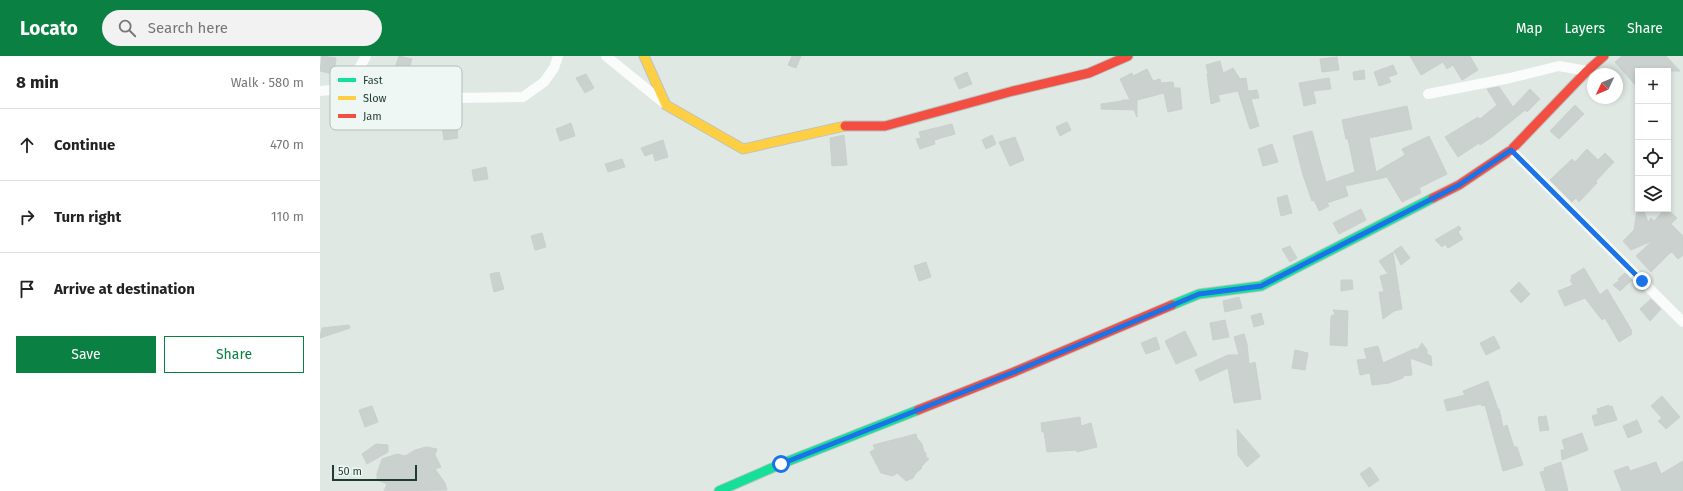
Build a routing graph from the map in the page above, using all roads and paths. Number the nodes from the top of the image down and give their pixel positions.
1 (366, 56) edge
2 (558, 56) edge
3 (606, 56) edge
4 (644, 56) edge
5 (1128, 56) edge
6 (1597, 58) edge
7 (360, 66) edge
8 (1589, 68) edge
9 (1587, 71) joint
10 (330, 90) edge
11 (320, 91) edge
12 (1428, 94) dead end
13 (462, 98) edge
14 (666, 105) junction
15 (1511, 150) junction
16 (1683, 322) edge
17 (720, 491) edge

1 - 7 street
2 - 13 street
3 - 14 street
4 - 14 street
5 - 14 street
6 - 8 street
9 - 12 street
9 - 15 street
10 - 11 street
15 - 16 street
15 - 17 street

